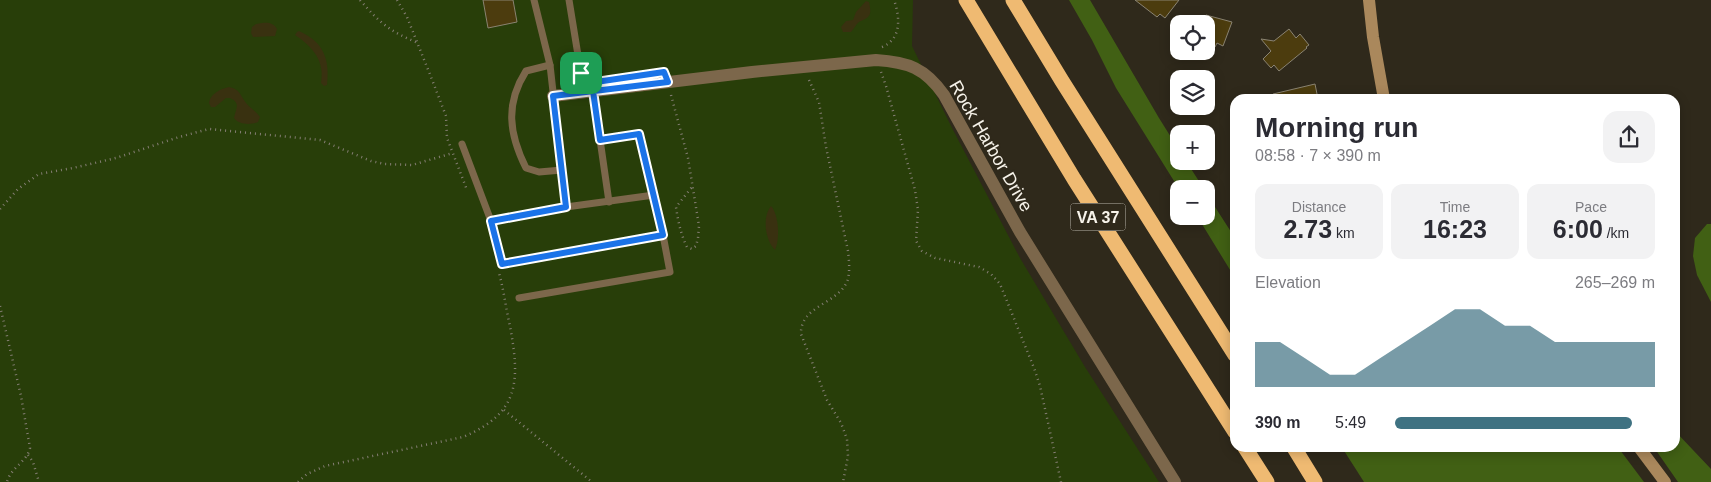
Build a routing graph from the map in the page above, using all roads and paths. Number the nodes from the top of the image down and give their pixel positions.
1 (360, 0) edge
2 (397, 0) edge
3 (534, 0) edge
4 (569, 0) edge
5 (894, 0) edge
6 (966, 0) edge
7 (1013, 0) edge
8 (1369, 0) edge
9 (418, 43) junction
10 (876, 60) junction
11 (550, 65) junction
12 (801, 67) junction
13 (668, 82) junction
14 (588, 92) junction
15 (1383, 94) edge
16 (553, 96) junction
17 (600, 140) junction
18 (462, 144) dead end
19 (453, 153) junction
20 (562, 170) junction
21 (692, 187) junction
22 (654, 195) junction
23 (470, 197) dead end
24 (609, 202) junction
25 (566, 207) junction
26 (0, 209) edge
27 (491, 221) junction
28 (663, 235) junction
29 (498, 270) dead end
30 (519, 298) dead end
31 (0, 306) edge
32 (1230, 347) edge
33 (504, 410) junction
34 (1230, 424) edge
35 (1248, 452) edge
36 (1297, 452) edge
37 (1642, 452) edge
38 (28, 455) junction
39 (7, 482) edge
40 (39, 482) edge
41 (298, 482) edge
42 (592, 482) edge
43 (843, 482) edge
44 (1061, 482) edge
45 (1175, 482) edge
46 (1267, 482) edge
47 (1316, 482) edge
48 (1665, 482) edge

1 - 9 path
2 - 9 path
3 - 11 lane
4 - 14 lane
5 - 10 path
6 - 34 highway, VA 37
7 - 32 highway, VA 37
8 - 15 main road
9 - 19 path
10 - 12 street, Rock Harbor Drive
10 - 44 path
10 - 45 street, Rock Harbor Drive
11 - 16 lane
11 - 20 lane
12 - 13 street, Rock Harbor Drive
12 - 43 path
13 - 14 street, Rock Harbor Drive
13 - 21 path
14 - 16 street, Rock Harbor Drive
14 - 17 lane
16 - 20 lane
17 - 22 lane
17 - 24 lane
18 - 27 lane
19 - 23 path
19 - 26 path
20 - 25 lane
21 - 21 path
22 - 24 lane
22 - 28 lane
24 - 25 lane
25 - 27 lane
27 - 28 lane
28 - 30 lane
29 - 33 path
31 - 38 path
33 - 41 path
33 - 42 path
35 - 46 highway
36 - 47 highway
37 - 48 main road
38 - 39 path
38 - 40 path

